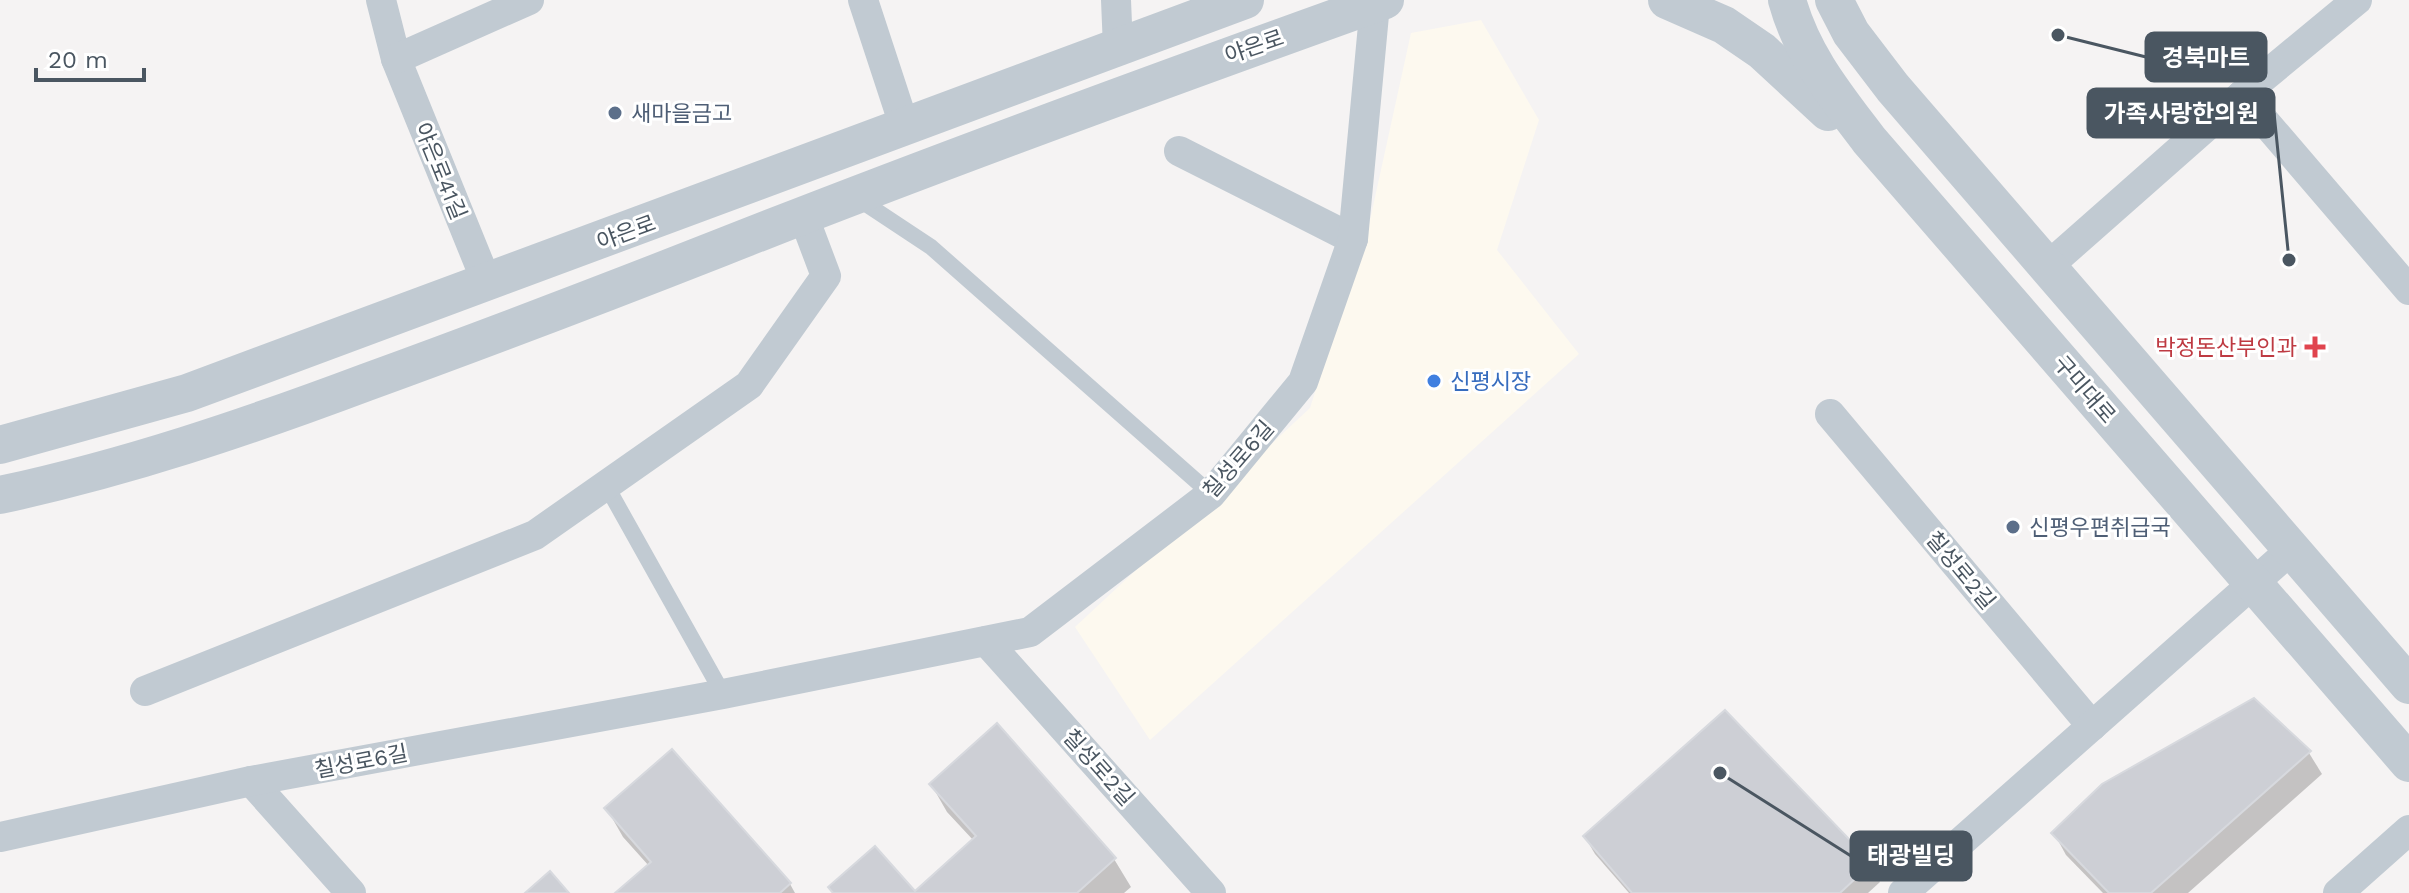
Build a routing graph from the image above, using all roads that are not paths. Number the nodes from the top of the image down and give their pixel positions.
1 (381, 0) edge
2 (529, 0) edge
3 (863, 0) edge
4 (1116, 0) edge
5 (1245, 0) edge
6 (1667, 0) edge
7 (1787, 0) edge
8 (1834, 0) edge
9 (2357, 0) edge
10 (1380, 2) edge
11 (1118, 48) junction
12 (396, 59) junction
13 (2242, 95) junction
14 (905, 128) junction
15 (1179, 151) dead end
16 (1899, 176) junction
17 (853, 195) junction
18 (803, 215) junction
19 (1353, 239) junction
20 (2047, 267) junction
21 (2403, 273) edge
22 (487, 283) junction
23 (1830, 414) dead end
24 (0, 445) edge
25 (606, 485) junction
26 (1211, 494) junction
27 (0, 495) edge
28 (2292, 549) junction
29 (2254, 583) junction
30 (986, 641) junction
31 (2409, 685) edge
32 (145, 691) dead end
33 (723, 694) junction
34 (2092, 726) junction
35 (2409, 763) edge
36 (251, 781) junction
37 (2409, 830) edge
38 (0, 837) edge
39 (351, 893) edge
40 (1211, 893) edge
41 (1903, 893) edge
42 (2338, 893) edge

1 - 12 street, 야은로41길
2 - 12 street
3 - 14 street
4 - 11 street
5 - 11 street, 야은로
6 - 16 street
7 - 16 street, 구미대로
8 - 20 street
9 - 13 street
10 - 17 street, 야은로
10 - 19 street, 칠성로6길
11 - 14 street, 야은로
12 - 22 street, 야은로41길
13 - 20 street
13 - 21 street
14 - 22 street, 야은로
15 - 19 street
16 - 29 street, 구미대로
17 - 18 street, 야은로
17 - 26 lane
18 - 25 street
18 - 27 street, 야은로
19 - 26 street, 칠성로6길
20 - 28 street
22 - 24 street, 야은로
23 - 34 street, 칠성로2길
25 - 32 street
25 - 33 lane
26 - 30 street, 칠성로6길
28 - 29 street
28 - 31 street
29 - 34 street
29 - 35 street, 구미대로
30 - 33 street, 칠성로6길
30 - 40 street, 칠성로2길
33 - 36 street, 칠성로6길
34 - 41 street
36 - 38 street, 칠성로6길
36 - 39 street
37 - 42 street

